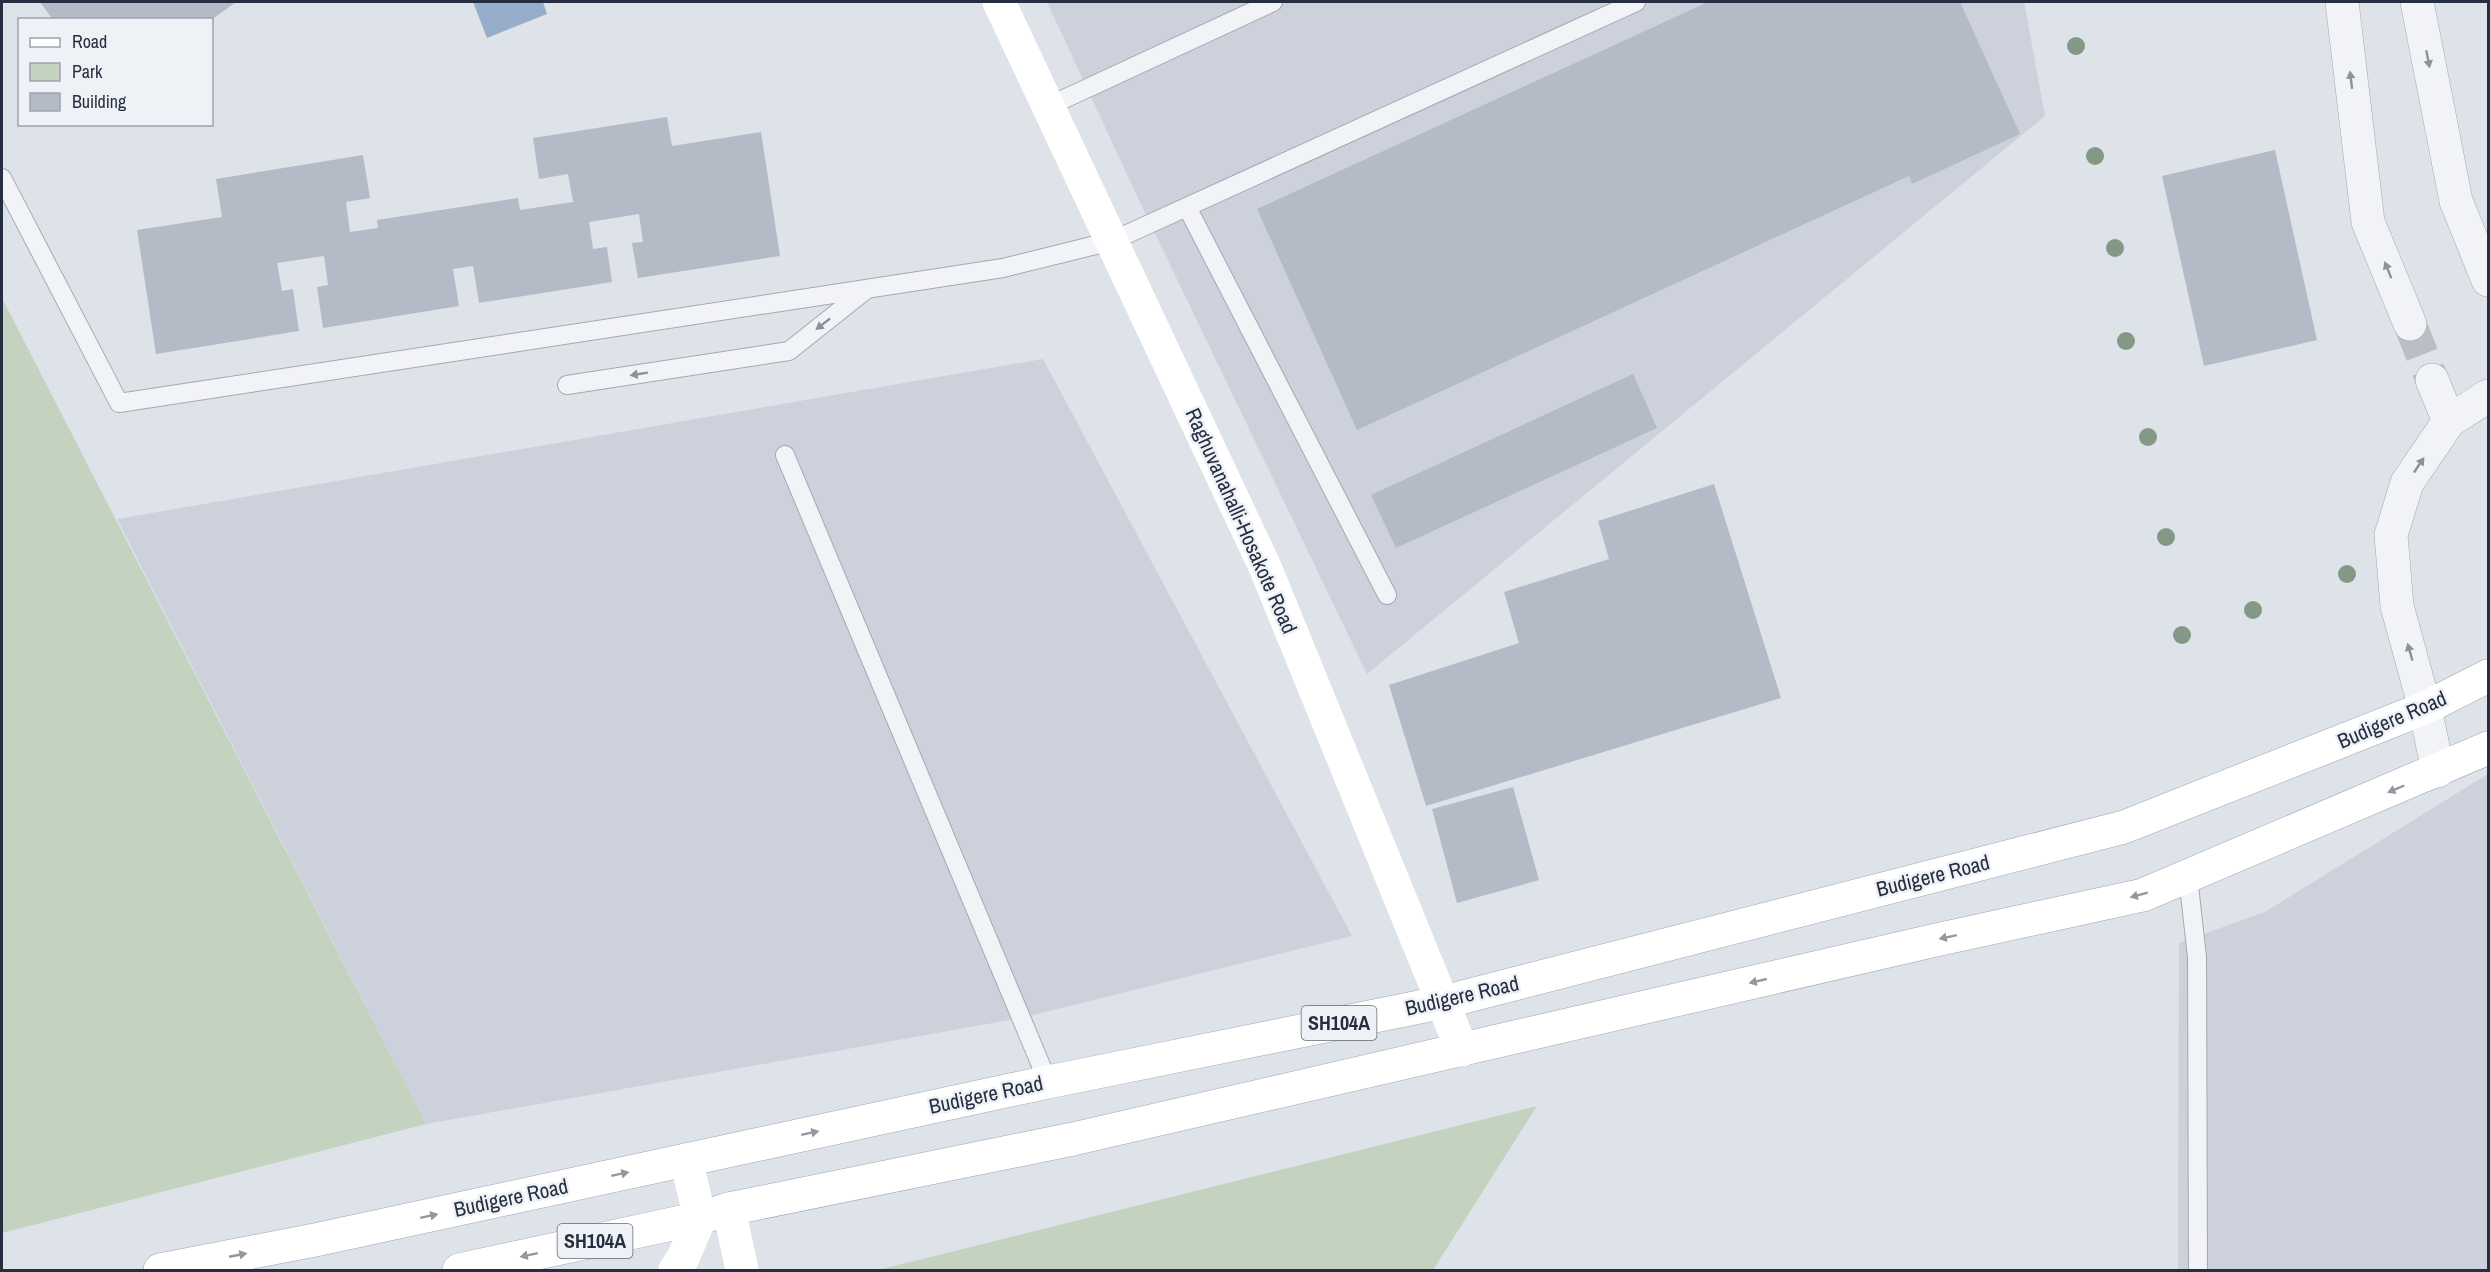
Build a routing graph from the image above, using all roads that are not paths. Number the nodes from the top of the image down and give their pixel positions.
1 (999, 2) edge
2 (1273, 2) edge
3 (1636, 2) edge
4 (2342, 2) edge
5 (2417, 2) edge
6 (1049, 106) junction
7 (2, 178) edge
8 (1186, 207) junction
9 (1112, 241) junction
10 (2488, 280) edge
11 (869, 288) junction
12 (2410, 324) tunnel mouth
13 (2432, 380) tunnel mouth
14 (567, 385) dead end
15 (2488, 396) edge
16 (2448, 421) junction
17 (785, 455) dead end
18 (1387, 595) dead end
19 (2488, 676) edge
20 (2425, 708) junction
21 (2488, 748) edge
22 (2438, 771) junction
23 (2188, 877) junction
24 (1444, 1002) junction
25 (1462, 1050) junction
26 (1048, 1082) junction
27 (686, 1160) junction
28 (714, 1214) junction
29 (160, 1270) edge
30 (459, 1270) edge
31 (675, 1270) edge
32 (742, 1270) edge
33 (2198, 1270) edge

1 - 6 main road, Raghuvanahalli-Hosakote Road
2 - 6 lane
3 - 8 lane
12 -> 4 street
5 -> 10 street
6 - 9 main road, Raghuvanahalli-Hosakote Road
7 - 11 lane
8 - 9 lane
8 - 18 lane
9 - 11 lane
9 - 24 main road, Raghuvanahalli-Hosakote Road
11 -> 14 lane
13 - 16 street
15 - 16 street
20 -> 16 street
17 - 26 lane
19 - 20 main road, Budigere Road / SH104A
20 - 22 street
20 - 24 main road, Budigere Road / SH104A
21 - 22 main road, SH104A
22 -> 23 main road, SH104A
23 -> 25 main road, SH104A
23 - 33 lane
24 - 25 main road, Raghuvanahalli-Hosakote Road
24 - 26 main road, Budigere Road / SH104A
25 - 28 main road, SH104A
27 -> 26 main road, Budigere Road / SH104A
27 - 28 main road
29 -> 27 main road, Budigere Road / SH104A
28 -> 30 main road, SH104A
28 - 31 main road
28 - 32 main road

